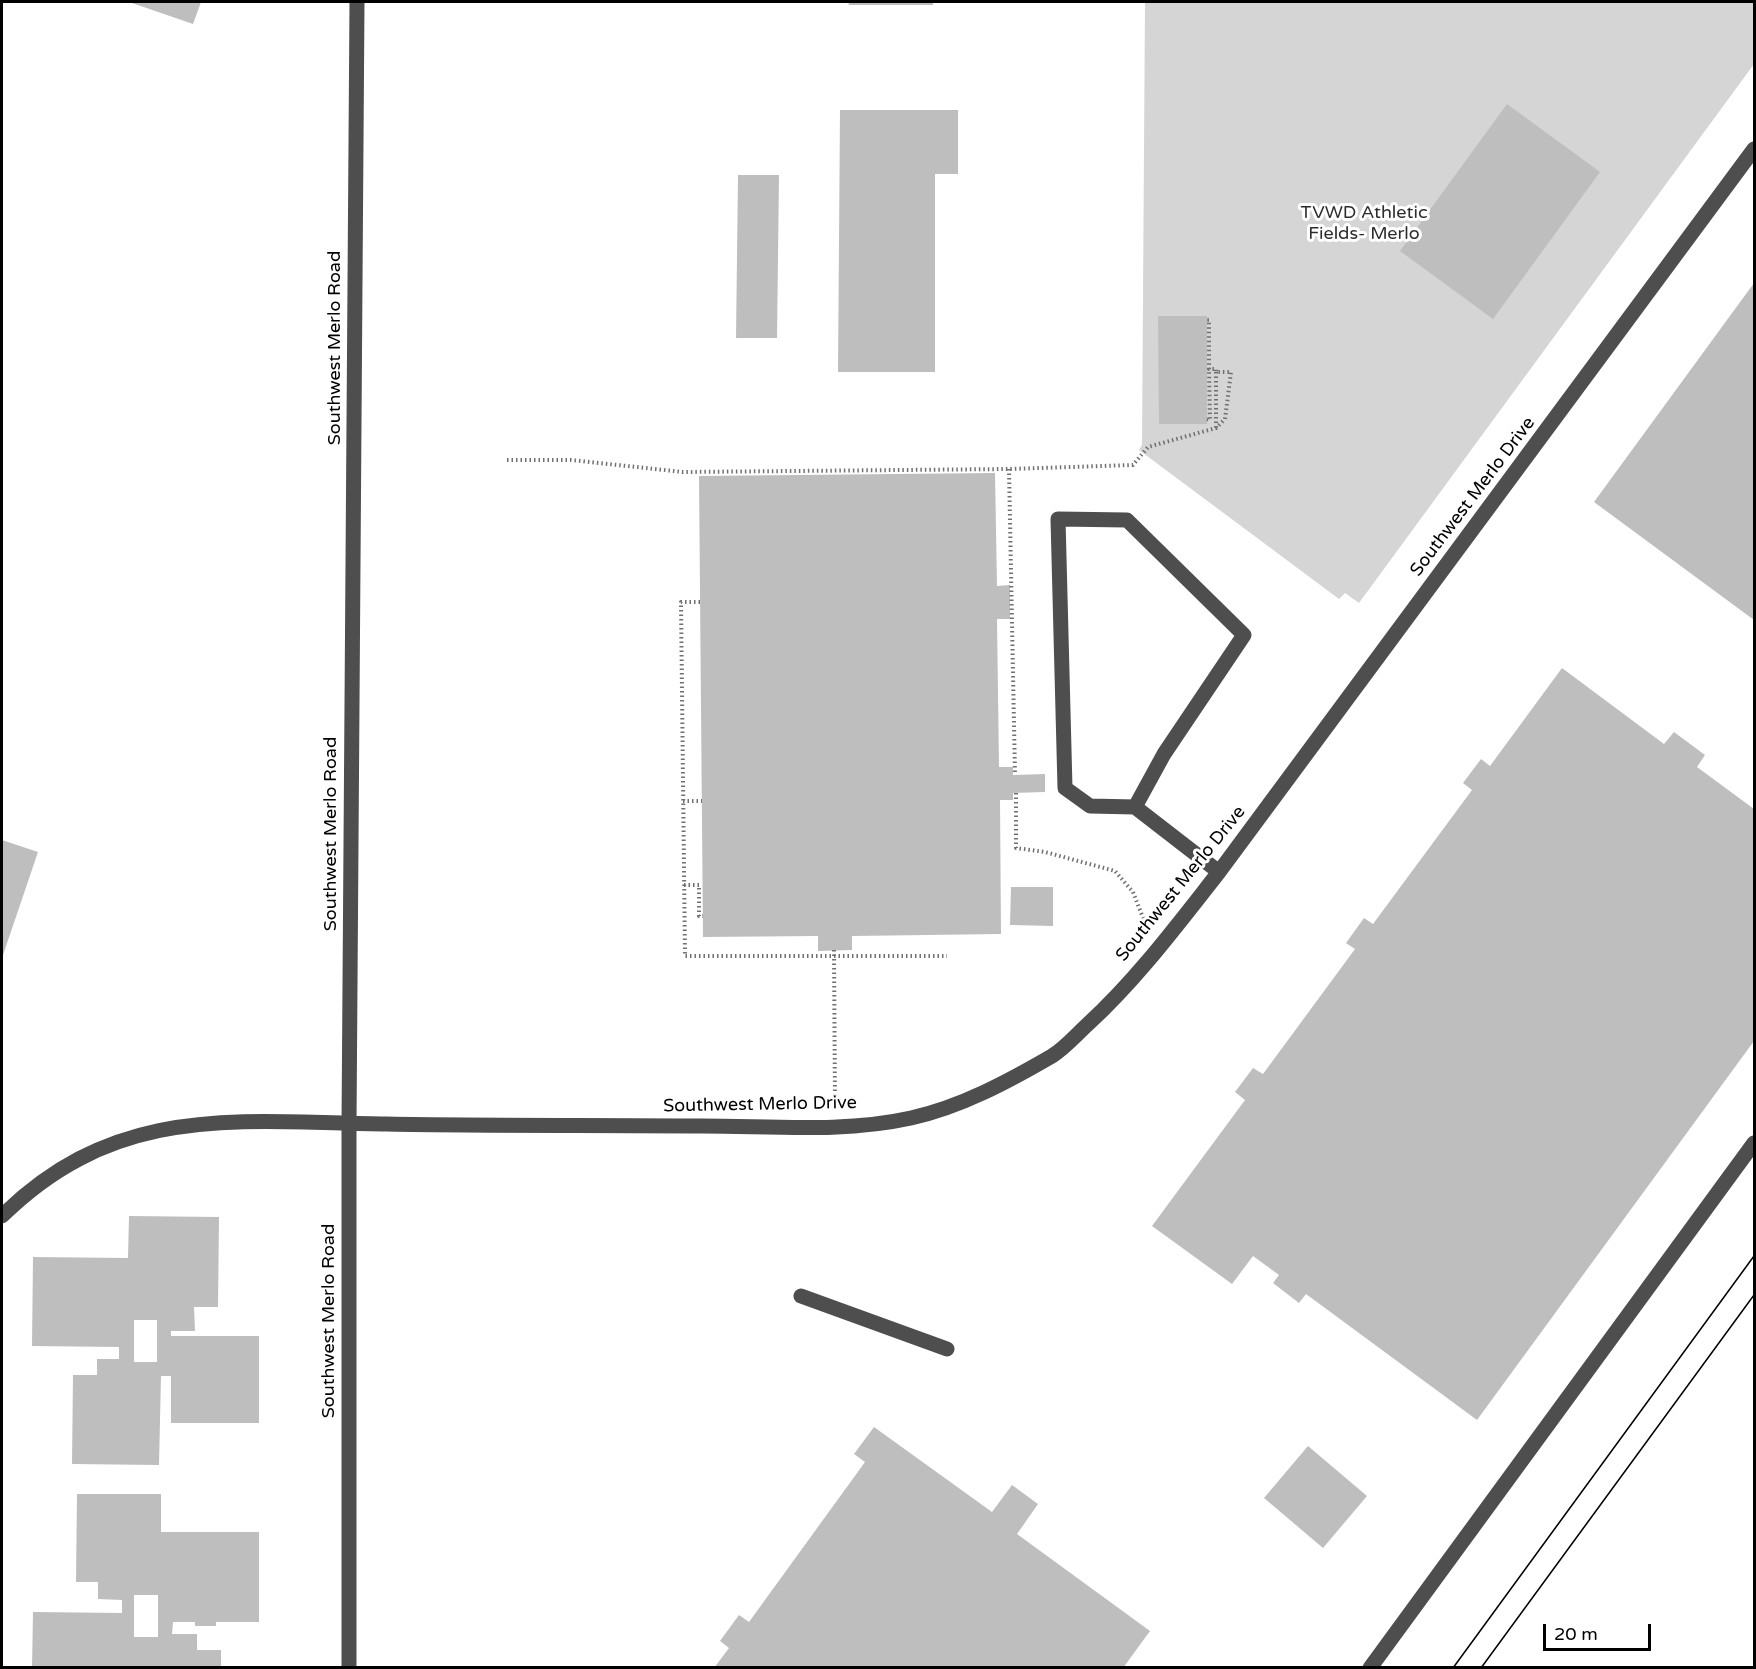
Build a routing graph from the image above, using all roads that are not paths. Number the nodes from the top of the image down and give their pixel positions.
1 (357, 2) edge
2 (1755, 149) edge
3 (1135, 807) junction
4 (1219, 872) junction
5 (349, 1124) junction
6 (1755, 1143) edge
7 (2, 1216) edge
8 (801, 1296) dead end
9 (947, 1348) dead end
10 (349, 1668) edge
11 (1371, 1668) edge

1 - 5 street, Southwest Merlo Road
2 - 4 street, Southwest Merlo Drive
3 - 3 street
3 - 4 street
4 - 5 street, Southwest Merlo Drive
5 - 7 street, Southwest Merlo Drive
5 - 10 street, Southwest Merlo Road
6 - 11 street
8 - 9 street

